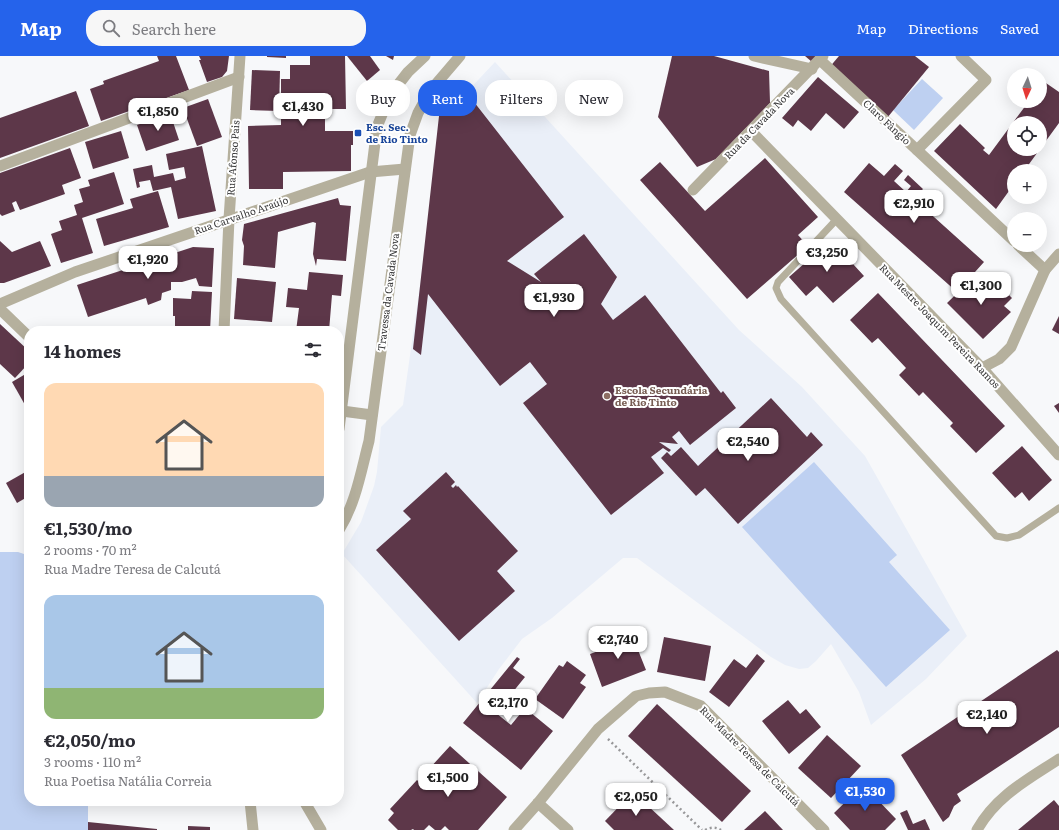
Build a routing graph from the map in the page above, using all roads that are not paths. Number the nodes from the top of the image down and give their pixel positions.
1 (240, 56) edge
2 (425, 56) edge
3 (460, 56) edge
4 (754, 56) edge
5 (961, 56) edge
6 (822, 58) edge
7 (812, 69) junction
8 (239, 77) junction
9 (751, 131) junction
10 (917, 150) junction
11 (0, 166) edge
12 (405, 170) junction
13 (370, 172) junction
14 (693, 190) dead end
15 (229, 219) junction
16 (837, 219) junction
17 (1007, 234) edge
18 (1026, 252) edge
19 (1059, 254) edge
20 (1045, 270) junction
21 (0, 304) edge
22 (0, 309) edge
23 (224, 326) edge
24 (24, 332) edge
25 (982, 368) junction
26 (344, 370) edge
27 (344, 411) edge
28 (372, 415) junction
29 (1059, 455) edge
30 (1059, 508) edge
31 (344, 522) edge
32 (1059, 759) edge
33 (538, 803) junction
34 (251, 806) edge
35 (307, 806) edge
36 (253, 830) edge
37 (321, 830) edge
38 (514, 830) edge
39 (568, 830) edge
40 (824, 830) edge
41 (977, 830) edge

1 - 8 street, Rua Afonso Pais
2 - 13 street
3 - 12 street, Travessa da Cavada Nova
4 - 7 street
5 - 10 street, Claro Fângio
6 - 7 street, Rua da Cavada Nova
6 - 10 street, Claro Fângio
7 - 9 street, Rua da Cavada Nova
8 - 11 street
8 - 15 street, Rua Afonso Pais
9 - 14 street, Rua da Cavada Nova
9 - 16 street, Rua Mestre Joaquim Pereira Ramos
10 - 17 street
12 - 13 street
12 - 28 street, Travessa da Cavada Nova
13 - 15 street, Rua Carvalho Araújo
13 - 26 street
15 - 21 street, Rua Carvalho Araújo
15 - 23 street, Rua Afonso Pais
16 - 25 street, Rua Mestre Joaquim Pereira Ramos
16 - 30 lane
18 - 20 street
19 - 20 street
20 - 25 street
22 - 24 street
25 - 29 street, Rua Mestre Joaquim Pereira Ramos
27 - 28 street
28 - 31 street, Travessa da Cavada Nova
32 - 41 street
33 - 38 street, Rua Madre Teresa de Calcutá
33 - 39 street
33 - 40 street, Rua Madre Teresa de Calcutá
34 - 36 street
35 - 37 street

